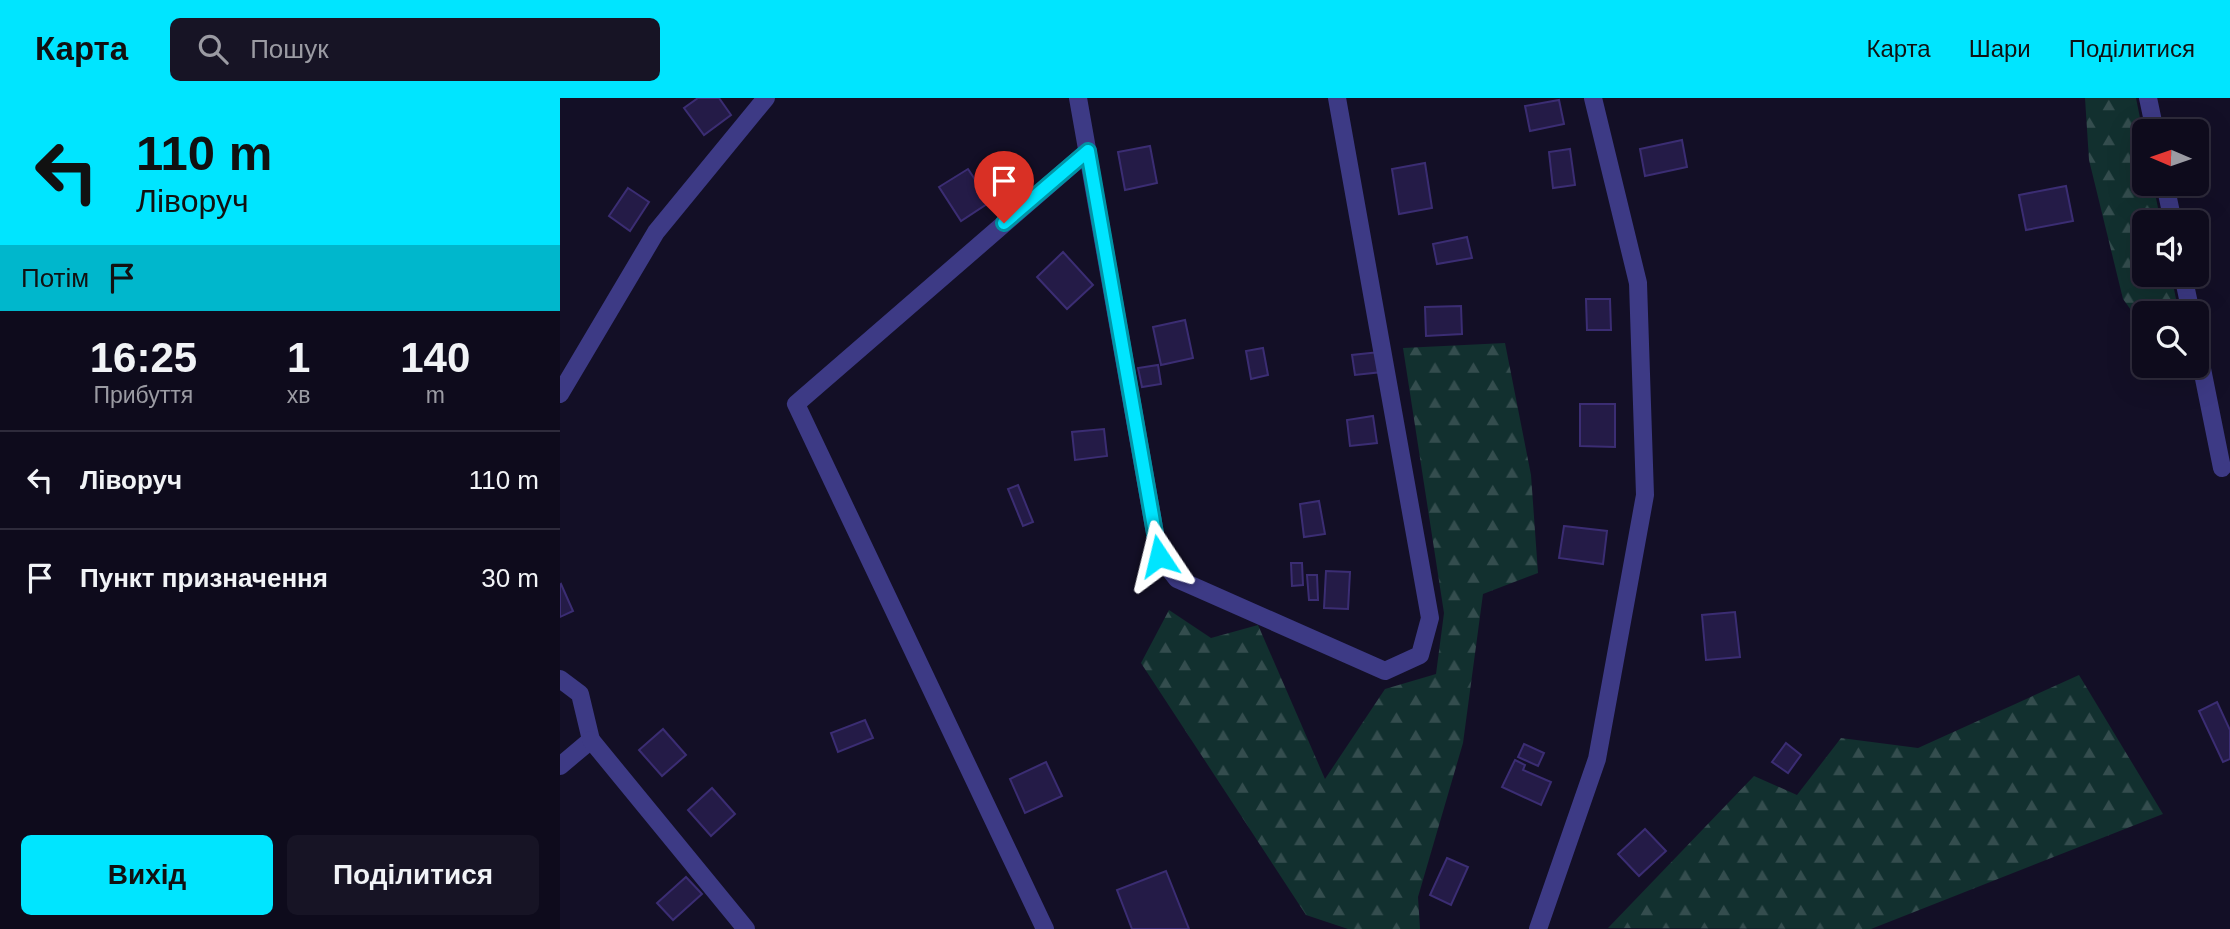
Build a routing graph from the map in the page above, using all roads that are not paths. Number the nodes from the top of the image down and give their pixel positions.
1 (766, 98) edge
2 (1078, 98) edge
3 (1337, 98) edge
4 (1593, 98) edge
5 (2148, 98) edge
6 (2152, 119) edge
7 (1088, 151) junction
8 (2204, 378) edge
9 (560, 394) edge
10 (2222, 468) dead end
11 (560, 679) edge
12 (591, 740) junction
13 (560, 766) edge
14 (746, 929) edge
15 (1045, 929) edge
16 (1538, 929) edge

1 - 9 street
2 - 7 street
3 - 7 street
4 - 16 street
5 - 6 street
7 - 15 street
8 - 10 street
11 - 12 street
12 - 13 street
12 - 14 street

